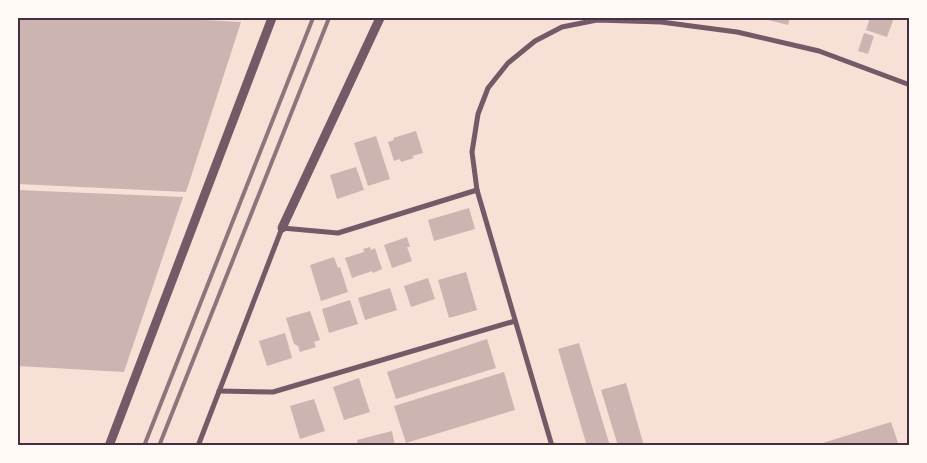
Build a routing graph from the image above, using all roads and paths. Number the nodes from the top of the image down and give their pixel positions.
1 (272, 18) edge
2 (380, 18) edge
3 (910, 85) edge
4 (477, 190) junction
5 (282, 228) junction
6 (515, 321) junction
7 (219, 391) junction
8 (109, 446) edge
9 (198, 446) edge
10 (552, 446) edge

1 - 8 street
2 - 5 street
3 - 4 street
4 - 5 street
4 - 6 street
5 - 7 street
6 - 7 street
6 - 10 street
7 - 9 street

